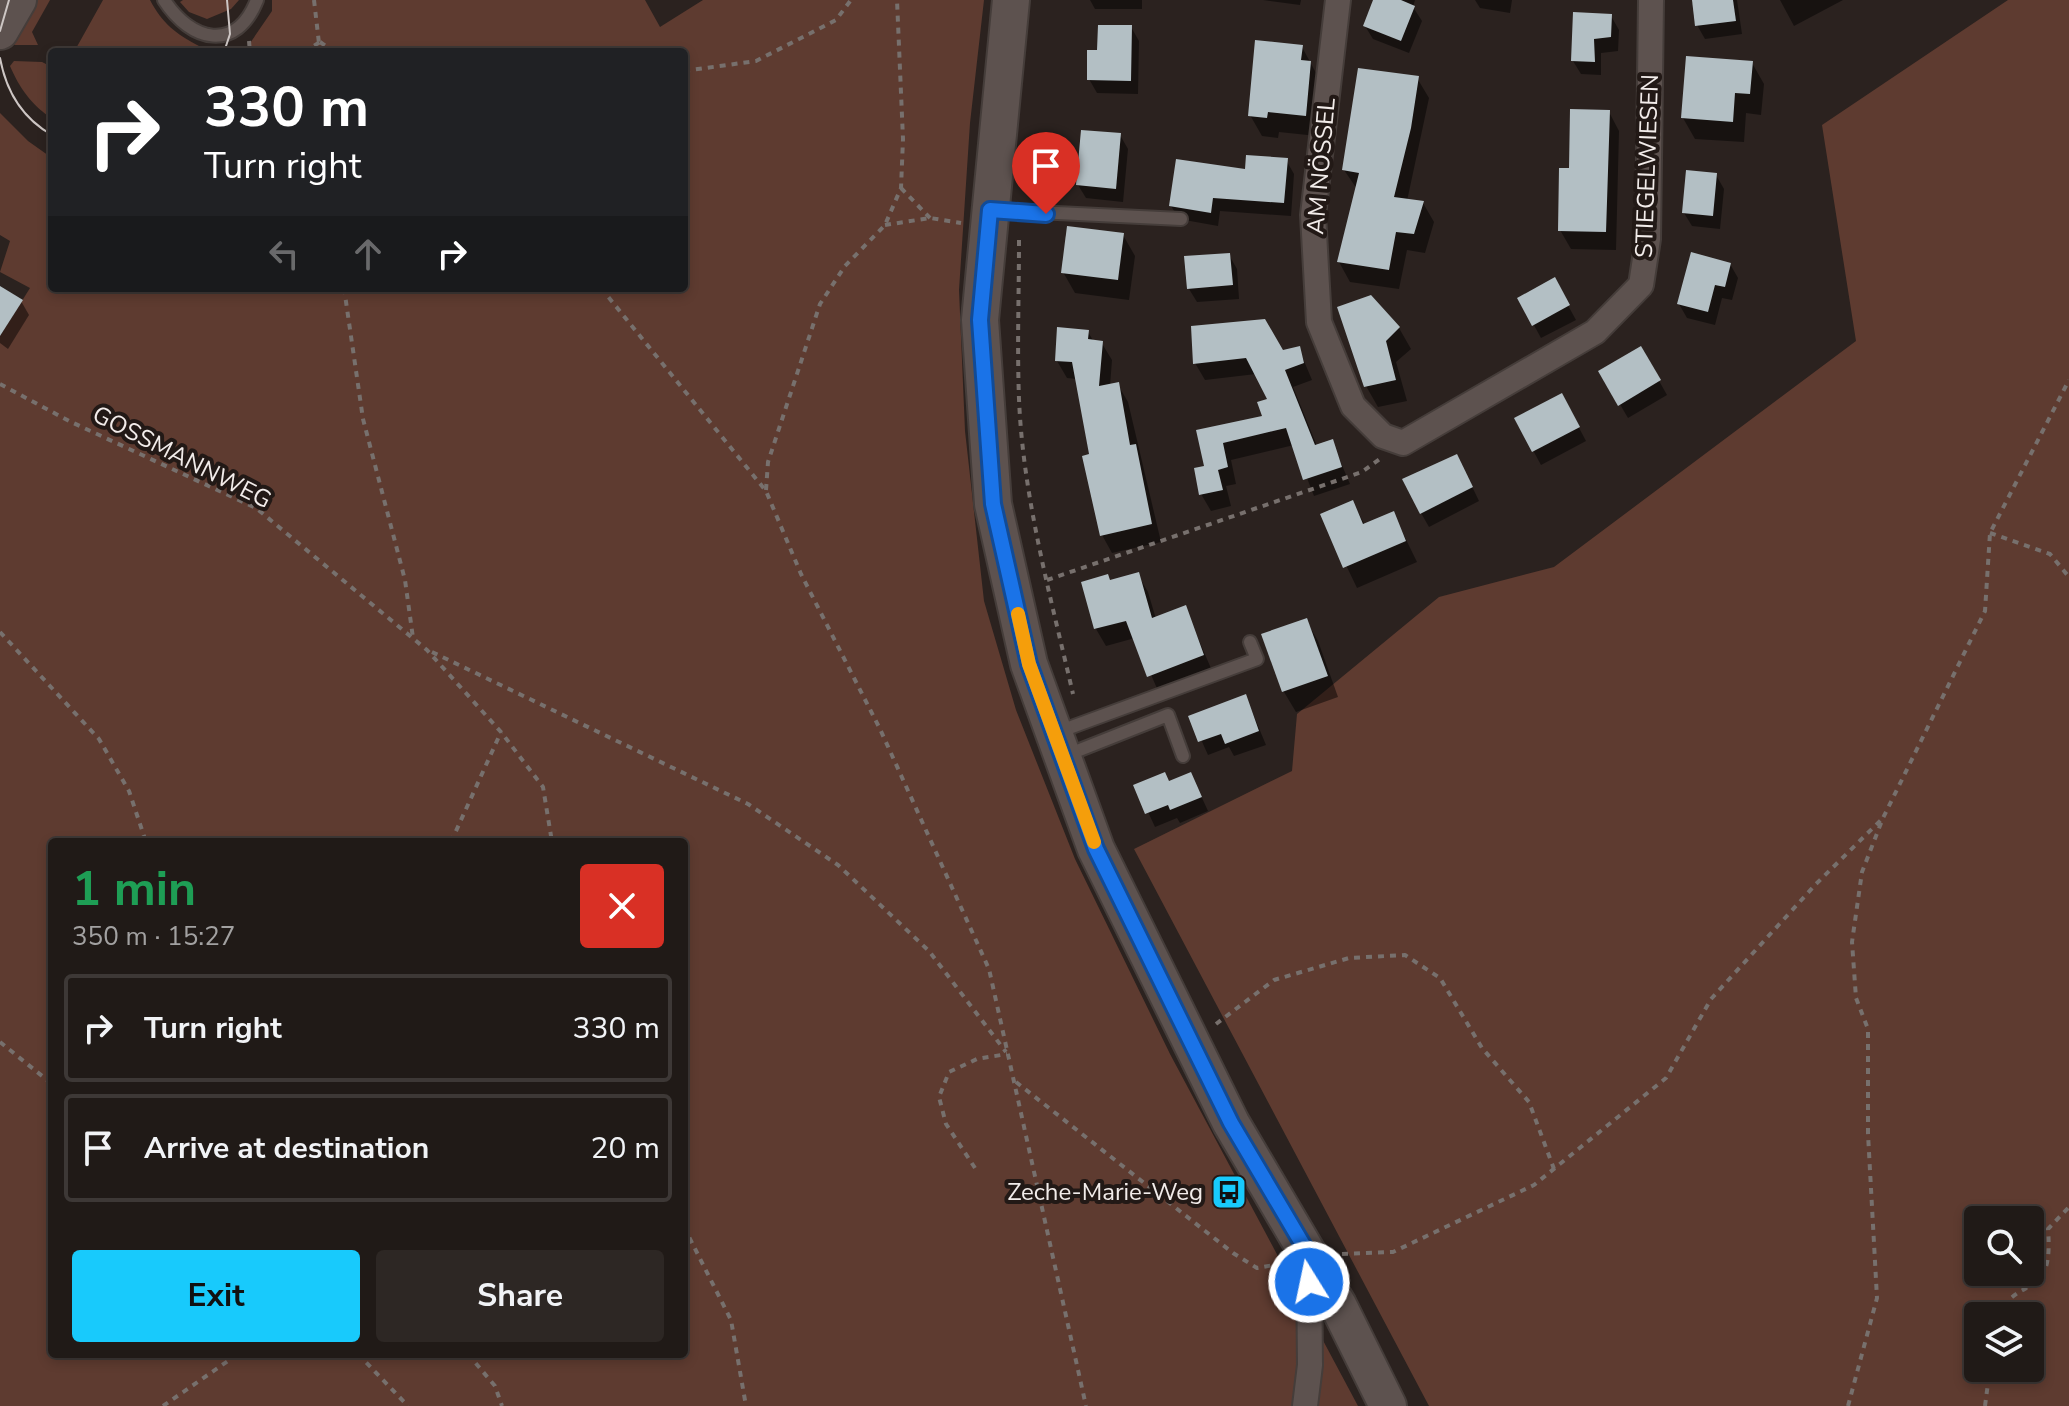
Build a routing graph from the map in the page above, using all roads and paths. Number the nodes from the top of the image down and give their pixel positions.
1 (18, 0) edge
2 (164, 0) edge
3 (257, 0) edge
4 (314, 0) edge
5 (851, 0) edge
6 (897, 0) edge
7 (1011, 0) edge
8 (1338, 0) edge
9 (1651, 0) edge
10 (0, 31) edge
11 (320, 42) junction
12 (310, 48) edge
13 (320, 48) edge
14 (328, 48) edge
15 (688, 70) edge
16 (901, 188) junction
17 (930, 218) junction
18 (989, 219) junction
19 (1181, 219) dead end
20 (885, 225) junction
21 (345, 292) edge
22 (604, 292) edge
23 (2069, 380) edge
24 (0, 384) edge
25 (1403, 443) junction
26 (766, 491) junction
27 (1990, 533) junction
28 (2069, 577) edge
29 (1047, 580) dead end
30 (0, 632) edge
31 (413, 638) junction
32 (1250, 642) dead end
33 (427, 650) junction
34 (501, 732) junction
35 (1059, 745) junction
36 (1183, 756) dead end
37 (1883, 818) junction
38 (145, 838) edge
39 (453, 838) edge
40 (551, 838) edge
41 (1210, 1028) dead end
42 (0, 1042) edge
43 (1007, 1054) junction
44 (48, 1081) edge
45 (1015, 1081) junction
46 (975, 1168) dead end
47 (1554, 1169) junction
48 (2069, 1207) edge
49 (688, 1235) edge
50 (1309, 1255) junction
51 (2008, 1302) edge
52 (232, 1358) edge
53 (362, 1358) edge
54 (471, 1358) edge
55 (1988, 1382) edge
56 (163, 1406) edge
57 (408, 1406) edge
58 (502, 1406) edge
59 (746, 1406) edge
60 (1086, 1406) edge
61 (1305, 1406) edge
62 (1388, 1406) edge
63 (1848, 1406) edge
64 (1985, 1406) edge

1 - 10 main road
2 - 3 lane
4 - 11 path
5 - 15 path
6 - 16 path
7 - 18 main road
8 - 25 street, AM NÖSSEL
9 - 25 street, STIEGELWIESEN
11 - 12 path
11 - 13 path
11 - 14 path
16 - 17 path
16 - 20 path
17 - 18 path
17 - 20 path
18 - 19 lane
18 - 35 main road
20 - 26 path
21 - 31 path
22 - 26 path
23 - 27 path
24 - 31 path, GOSSMANNWEG
25 - 29 path
26 - 43 path
27 - 28 path
27 - 37 path
30 - 38 path
31 - 33 path, GOSSMANNWEG
32 - 35 lane
33 - 34 path
33 - 43 path
34 - 39 path
34 - 40 path
35 - 36 lane
35 - 50 main road
37 - 47 path
37 - 63 path
41 - 47 path
42 - 44 path
43 - 45 path
43 - 46 path
45 - 50 path
45 - 60 path
47 - 50 path
48 - 51 path
49 - 59 path
50 - 61 street
50 - 62 main road
52 - 56 path
53 - 57 path
54 - 58 path
55 - 64 path

